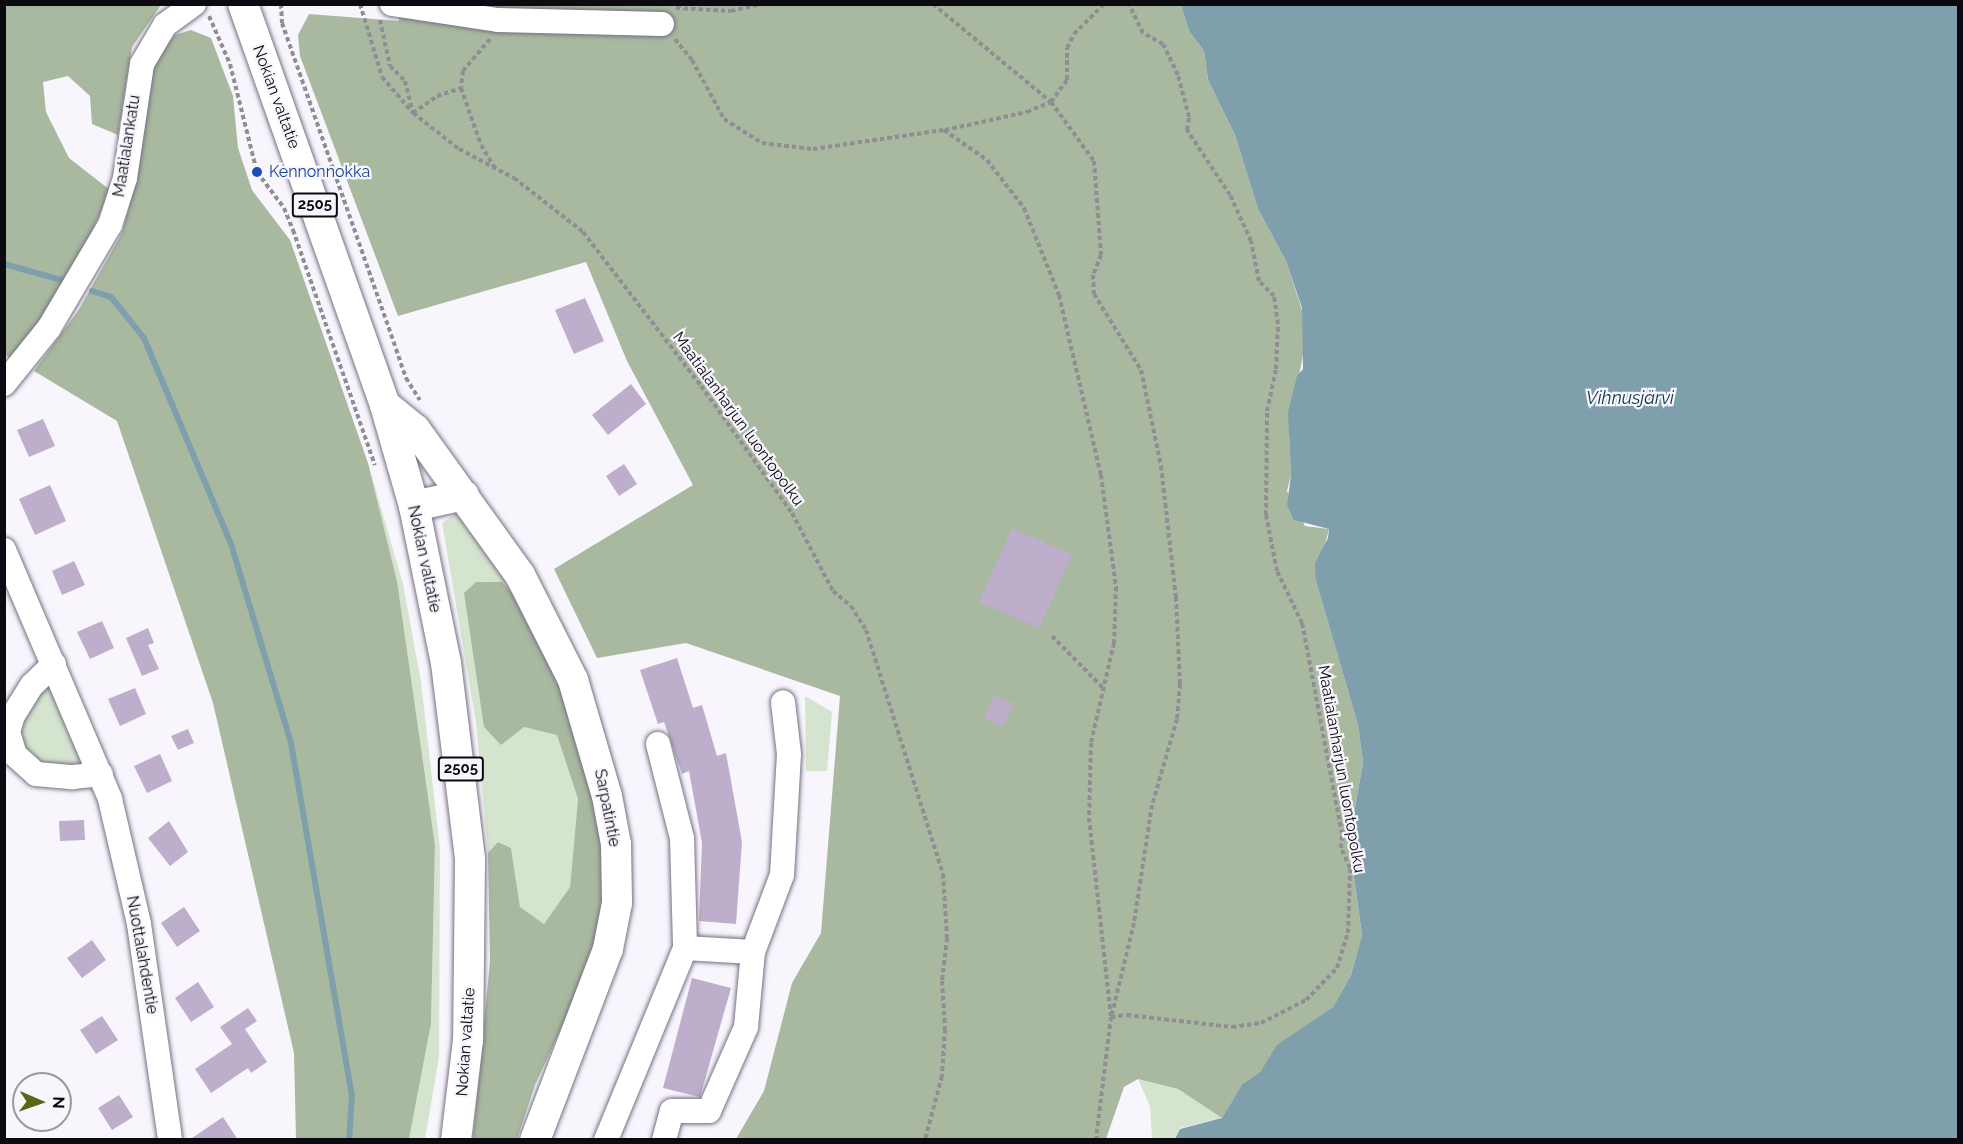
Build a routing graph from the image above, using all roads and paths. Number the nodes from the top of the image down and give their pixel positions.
1 (243, 4) edge
2 (281, 4) edge
3 (360, 4) edge
4 (518, 4) edge
5 (761, 4) edge
6 (933, 4) edge
7 (1104, 4) edge
8 (1129, 4) edge
9 (201, 9) edge
10 (386, 10) edge
11 (675, 10) edge
12 (498, 20) junction
13 (461, 88) junction
14 (1051, 102) junction
15 (413, 113) junction
16 (944, 130) junction
17 (496, 170) junction
18 (4, 384) edge
19 (385, 405) junction
20 (424, 406) dead end
21 (378, 475) dead end
22 (464, 495) junction
23 (414, 506) junction
24 (4, 550) edge
25 (1052, 636) dead end
26 (54, 664) junction
27 (1104, 690) junction
28 (783, 702) dead end
29 (658, 744) dead end
30 (101, 774) junction
31 (685, 948) junction
32 (753, 952) junction
33 (1111, 1017) junction
34 (170, 1140) edge
35 (456, 1140) edge
36 (535, 1140) edge
37 (606, 1140) edge
38 (664, 1140) edge
39 (925, 1140) edge
40 (1096, 1140) edge

1 - 19 main road, Nokian valtatie / 2505
2 - 20 path
3 - 15 path, Maatialanharjun luontopolku
4 - 12 street
5 - 11 path
6 - 14 path
7 - 14 path
8 - 33 path, Maatialanharjun luontopolku
9 - 18 street, Maatialankatu
9 - 21 path
10 - 12 street
10 - 15 path
11 - 12 street
11 - 16 path
12 - 13 path
13 - 15 path
13 - 17 path
14 - 16 path
14 - 33 path
15 - 17 path, Maatialanharjun luontopolku
16 - 27 path
17 - 39 path, Maatialanharjun luontopolku
19 - 22 main road, Sarpatintie
19 - 23 main road, Nokian valtatie / 2505
22 - 23 main road
22 - 36 main road, Sarpatintie
23 - 35 main road, Nokian valtatie / 2505
24 - 26 street, Nuottalahdentie
25 - 27 path
26 - 30 street, Nuottalahdentie
26 - 30 street
27 - 33 path
28 - 32 street
29 - 31 street
30 - 34 street, Nuottalahdentie
31 - 32 street
31 - 37 street
32 - 38 street
33 - 40 path

